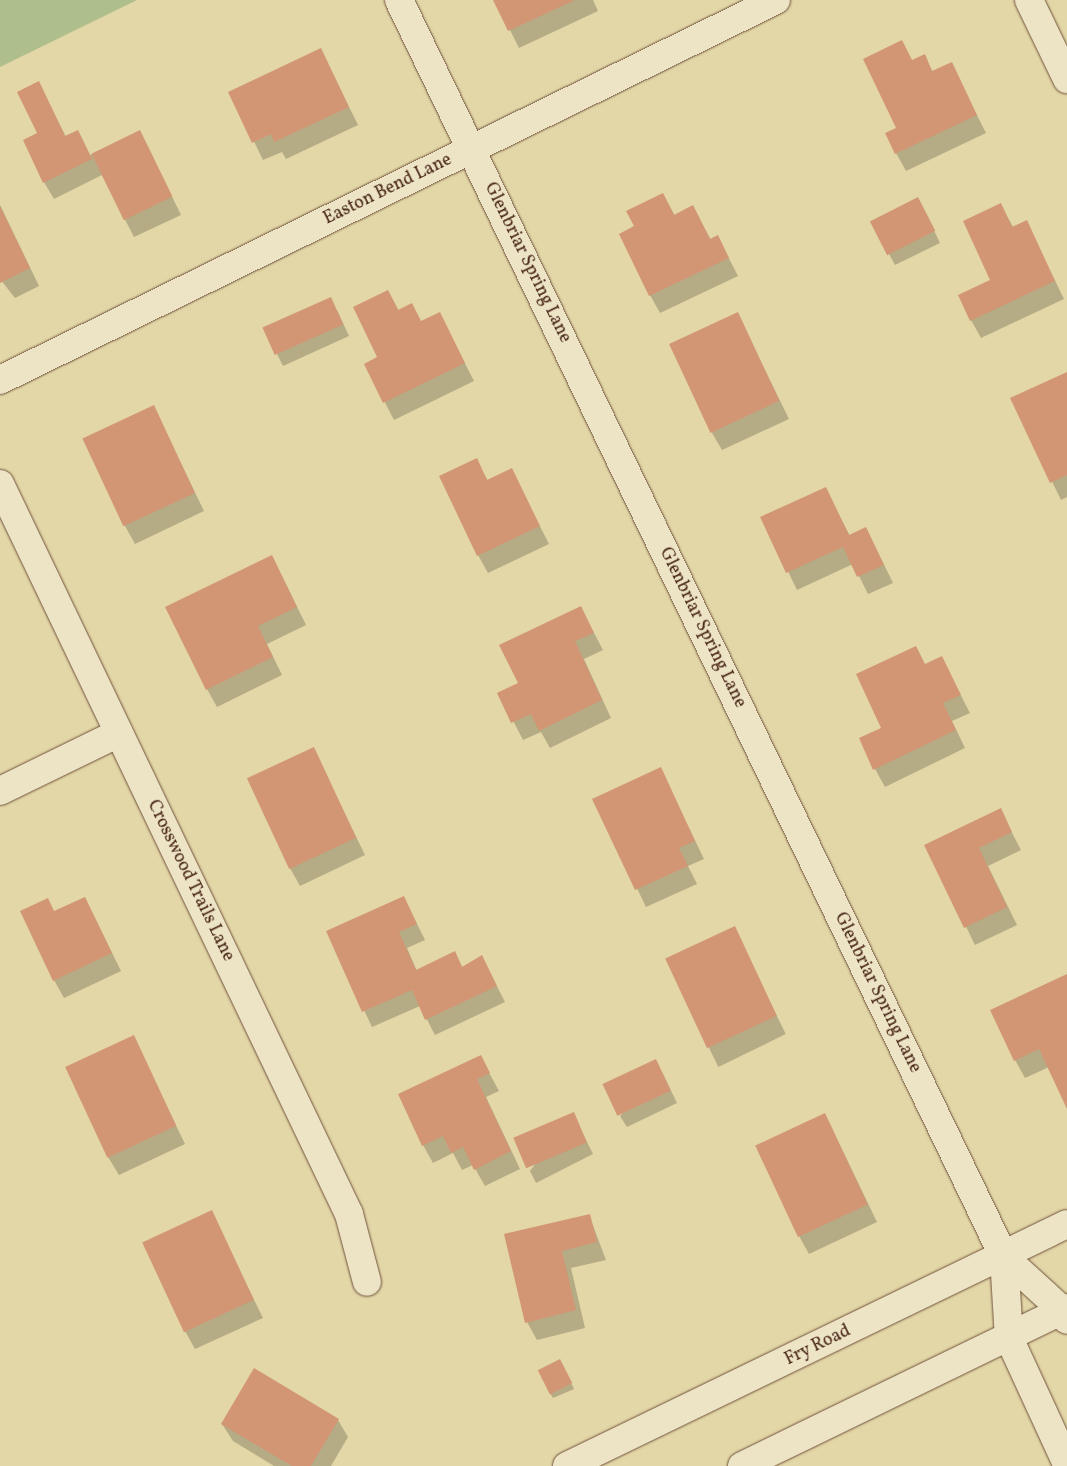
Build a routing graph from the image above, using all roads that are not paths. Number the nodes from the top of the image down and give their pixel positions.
1 (399, 0) edge
2 (776, 0) edge
3 (1029, 0) edge
4 (1067, 79) edge
5 (472, 149) junction
6 (0, 380) edge
7 (0, 484) edge
8 (119, 733) junction
9 (0, 791) edge
10 (1067, 1224) edge
11 (1004, 1257) junction
12 (367, 1282) dead end
13 (1065, 1313) edge
14 (1009, 1338) junction
15 (1067, 1464) edge
16 (567, 1466) edge
17 (742, 1466) edge

1 - 5 street, Glenbriar Spring Lane
2 - 5 street, Easton Bend Lane
3 - 4 street
5 - 6 street, Easton Bend Lane
5 - 11 street, Glenbriar Spring Lane
7 - 8 street, Crosswood Trails Lane
8 - 9 street
8 - 12 street, Crosswood Trails Lane
10 - 11 street, Fry Road
11 - 13 street
11 - 14 street
11 - 16 street, Fry Road
13 - 14 street
14 - 15 street
14 - 17 street

